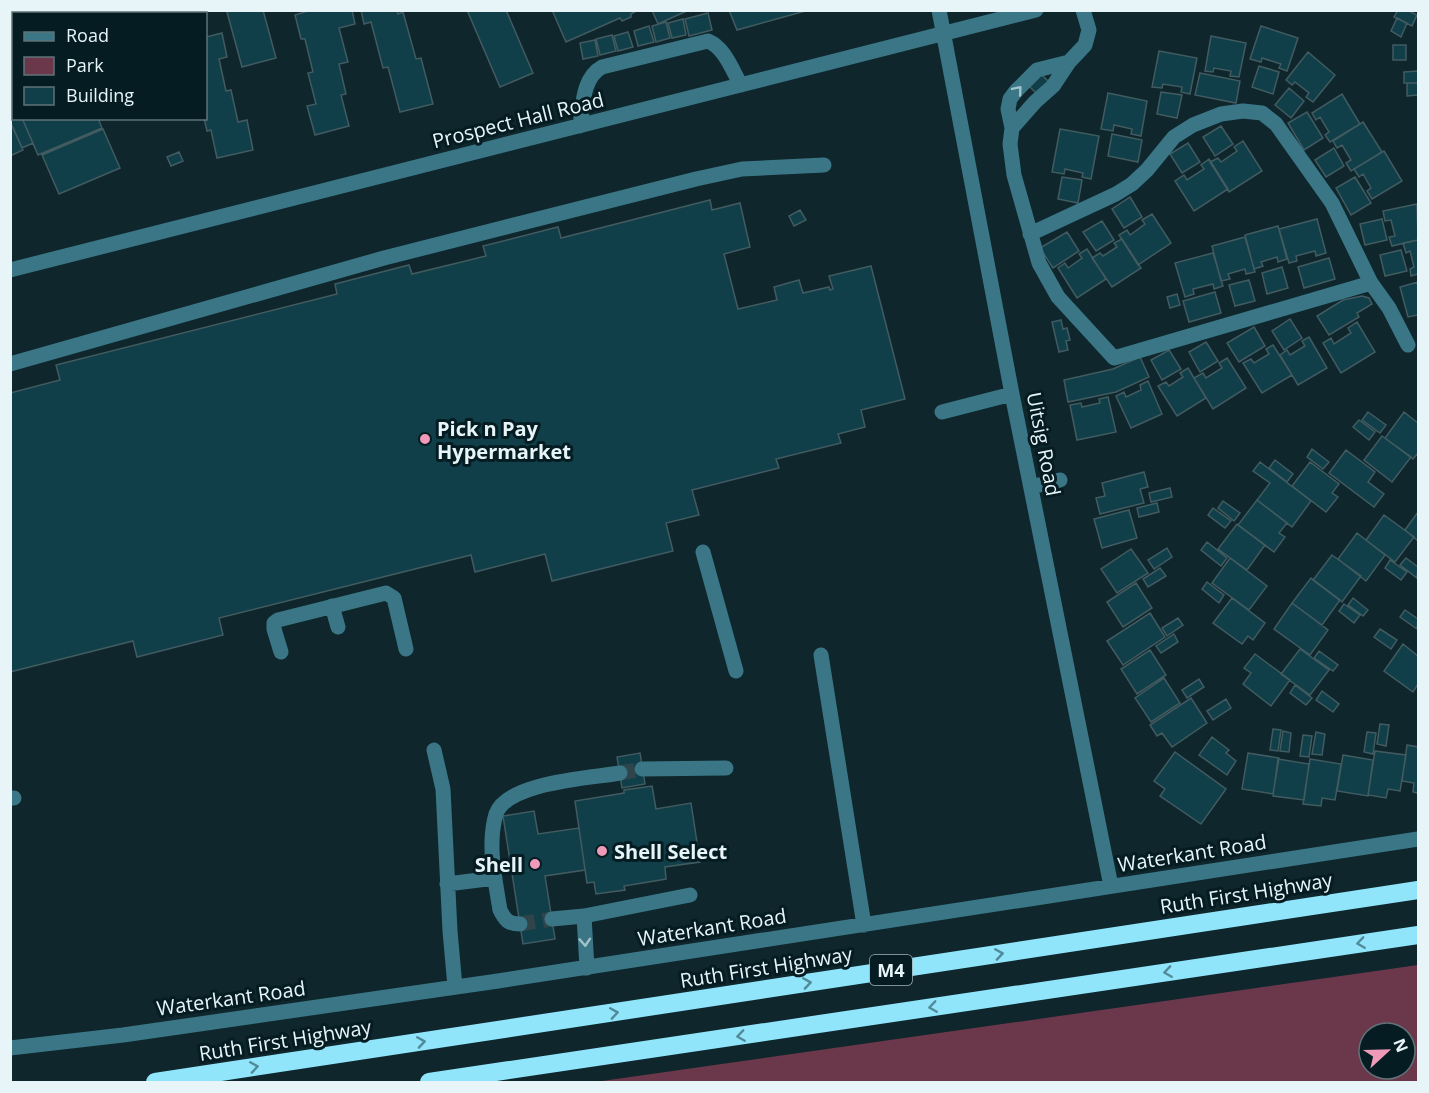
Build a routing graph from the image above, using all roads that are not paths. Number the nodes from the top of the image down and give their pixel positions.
1 (939, 10) edge
2 (1036, 10) edge
3 (1083, 10) edge
4 (944, 34) junction
5 (1069, 62) junction
6 (741, 85) junction
7 (580, 126) junction
8 (1012, 128) junction
9 (824, 165) dead end
10 (1030, 234) junction
11 (10, 270) edge
12 (1371, 283) junction
13 (1408, 345) dead end
14 (10, 364) edge
15 (1012, 394) junction
16 (942, 412) dead end
17 (1060, 480) dead end
18 (1031, 487) junction
19 (703, 552) dead end
20 (332, 606) junction
21 (338, 627) dead end
22 (406, 649) dead end
23 (281, 652) dead end
24 (821, 655) dead end
25 (736, 671) dead end
26 (434, 750) dead end
27 (726, 768) dead end
28 (642, 769) tunnel mouth
29 (620, 773) tunnel mouth
30 (1419, 840) edge
31 (495, 878) junction
32 (447, 884) junction
33 (1111, 886) junction
34 (1419, 890) edge
35 (690, 895) dead end
36 (584, 916) junction
37 (552, 919) tunnel mouth
38 (520, 924) dead end
39 (864, 925) junction
40 (1419, 935) edge
41 (587, 968) junction
42 (455, 987) junction
43 (10, 1048) edge
44 (448, 1080) edge
45 (155, 1083) edge
46 (429, 1083) edge

1 - 4 street, Uitsig Road
2 - 4 street, Prospect Hall Road
3 - 5 street
4 - 6 street, Prospect Hall Road
4 - 15 street, Uitsig Road
5 - 8 street
8 -> 5 street
6 - 7 street, Prospect Hall Road
6 - 7 street
7 - 11 street, Prospect Hall Road
8 - 10 street
9 - 14 street
10 - 12 street
10 - 12 street
12 - 13 street
15 - 16 street
15 - 18 street, Uitsig Road
17 - 18 street
18 - 33 street, Uitsig Road
19 - 25 street
20 - 21 street
20 - 22 street
20 - 23 street
24 - 39 street
26 - 32 street
27 - 28 street
29 - 31 street
30 - 33 street, Waterkant Road
31 - 32 street
31 - 38 street
32 - 42 street
33 - 39 street, Waterkant Road
45 -> 34 highway, Ruth First Highway / M4
35 - 36 street
36 - 37 street
36 -> 41 street
39 - 41 street, Waterkant Road
40 -> 44 highway, M4
41 - 42 street, Waterkant Road
42 - 43 street, Waterkant Road
44 - 46 highway, M4

